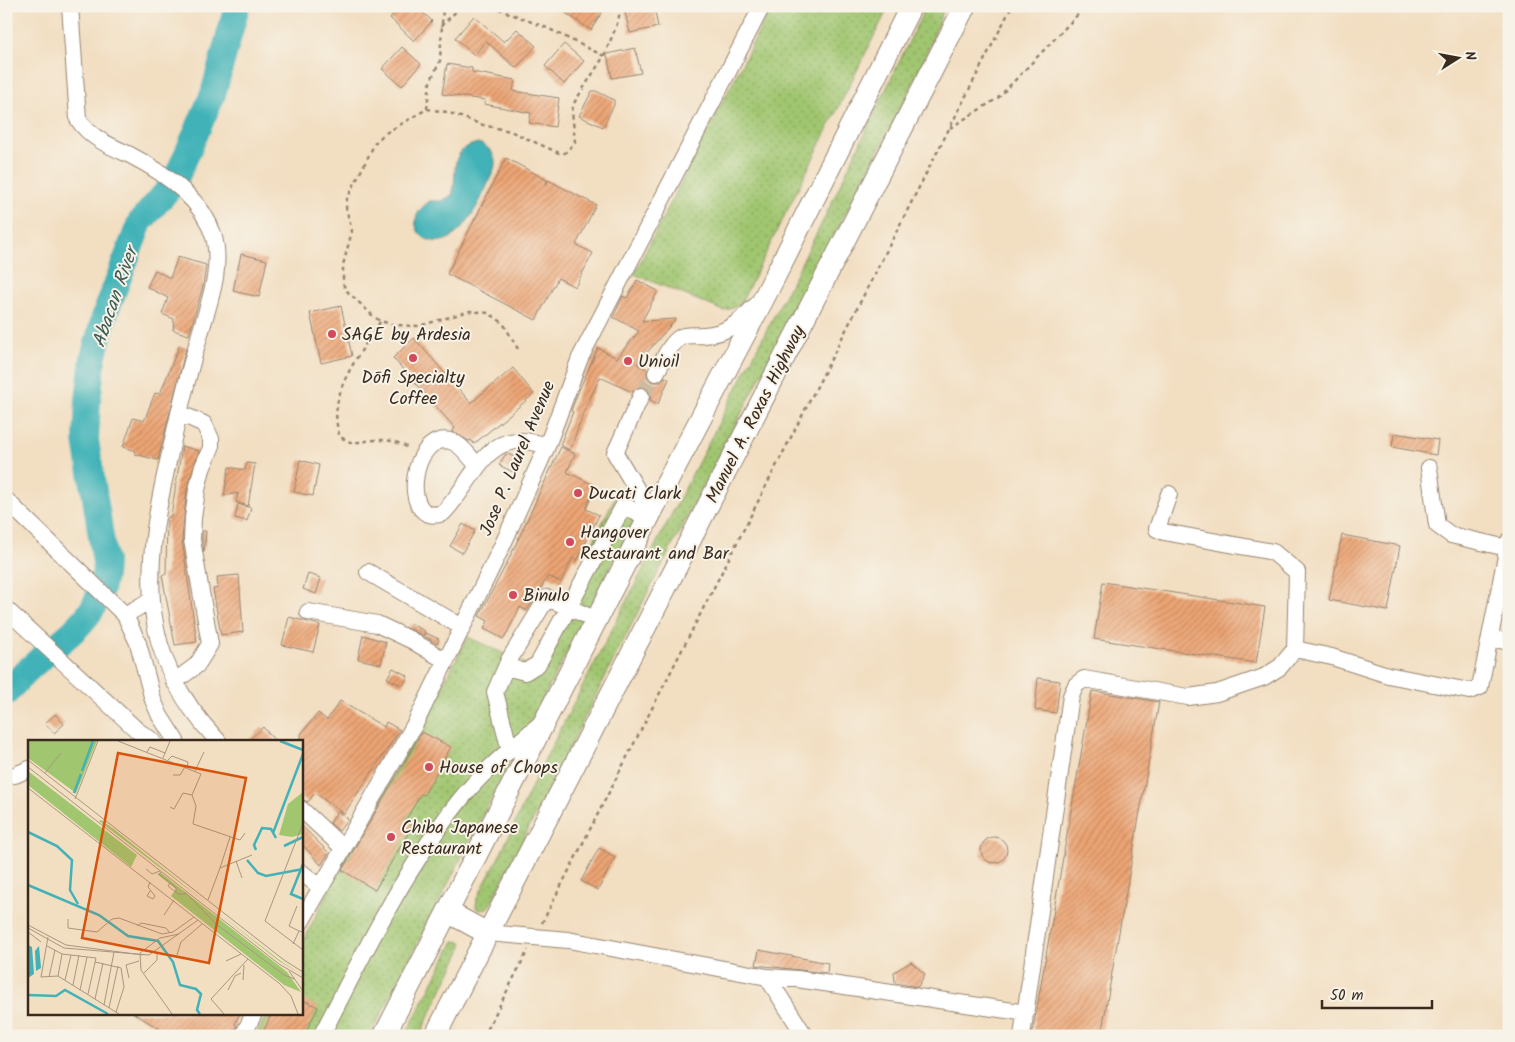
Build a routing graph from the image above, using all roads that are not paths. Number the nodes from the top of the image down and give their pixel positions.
1 (70, 6) edge
2 (762, 6) edge
3 (911, 6) edge
4 (965, 6) edge
5 (766, 294) junction
6 (656, 373) tunnel mouth
7 (641, 396) tunnel mouth
8 (179, 413) junction
9 (547, 446) junction
10 (478, 466) junction
11 (1429, 468) dead end
12 (1169, 494) dead end
13 (6, 500) edge
14 (649, 516) junction
15 (1508, 544) edge
16 (1506, 570) edge
17 (368, 572) dead end
18 (151, 600) junction
19 (570, 607) junction
20 (6, 609) edge
21 (308, 612) dead end
22 (124, 615) junction
23 (597, 620) junction
24 (462, 627) junction
25 (1490, 638) junction
26 (1509, 642) edge
27 (1295, 649) junction
28 (446, 661) junction
29 (506, 667) junction
30 (174, 682) junction
31 (548, 718) junction
32 (142, 736) edge
33 (175, 740) edge
34 (217, 740) edge
35 (510, 751) junction
36 (302, 810) edge
37 (344, 848) junction
38 (302, 873) edge
39 (302, 885) edge
40 (318, 892) junction
41 (448, 912) junction
42 (302, 920) edge
43 (487, 933) junction
44 (767, 977) junction
45 (1026, 1013) junction
46 (254, 1014) edge
47 (243, 1036) edge
48 (321, 1036) edge
49 (384, 1036) edge
50 (435, 1036) edge
51 (805, 1036) edge
52 (1022, 1036) edge

1 - 8 street
2 - 9 street, Jose P. Laurel Avenue
3 - 5 main road
4 - 43 main road, Manuel A. Roxas Highway
5 - 6 street
5 - 14 main road
7 - 14 street
8 - 18 street
8 - 30 street
9 - 10 street
9 - 24 street, Jose P. Laurel Avenue
10 - 10 street
11 - 15 street
12 - 27 street
13 - 22 street
14 - 19 street
14 - 23 main road
15 - 16 street
16 - 25 street
17 - 24 street
18 - 22 street
18 - 30 street
19 - 23 street
19 - 29 street
19 - 29 street
20 - 32 street
21 - 28 street
22 - 33 street
23 - 31 main road
24 - 28 street, Jose P. Laurel Avenue
25 - 26 street
25 - 27 street
27 - 45 street
28 - 37 street, Jose P. Laurel Avenue
29 - 35 street
30 - 34 street
31 - 35 street
31 - 41 main road
35 - 48 street
36 - 37 street
37 - 40 street, Jose P. Laurel Avenue
38 - 40 street
39 - 40 street
40 - 42 street, Jose P. Laurel Avenue
41 - 43 main road
41 - 49 main road
43 - 44 street
43 - 50 main road, Manuel A. Roxas Highway
44 - 45 street
44 - 51 street
45 - 52 street
46 - 47 street

